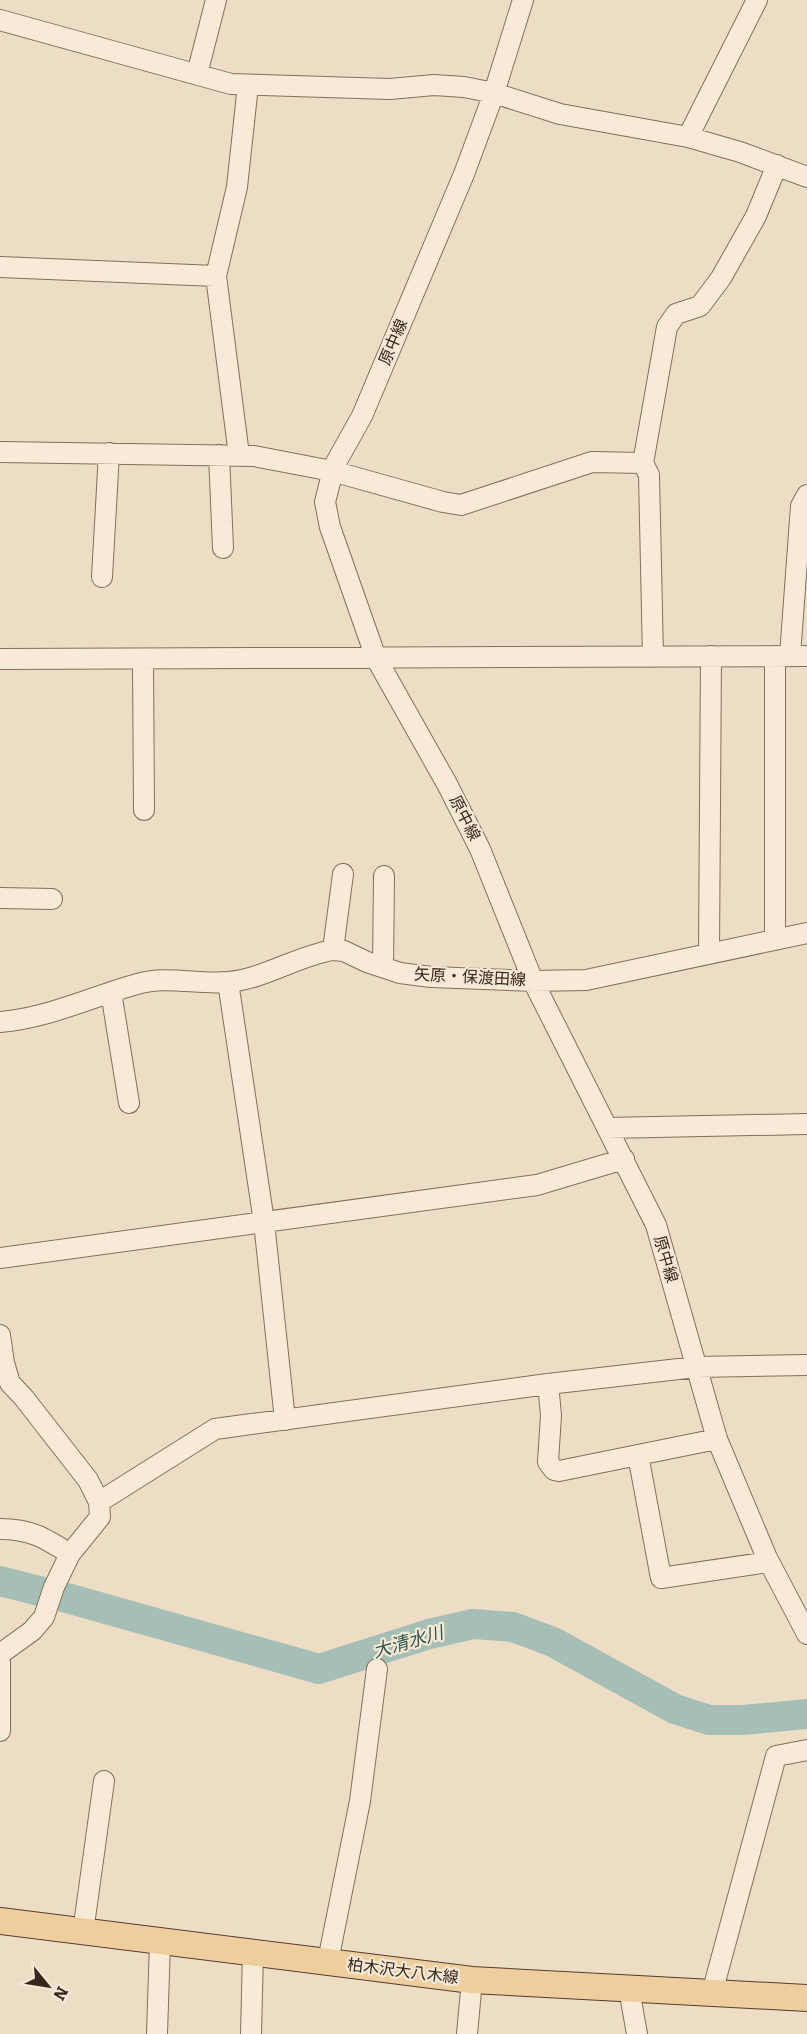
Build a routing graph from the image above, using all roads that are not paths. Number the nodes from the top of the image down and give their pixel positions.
1 (216, 0) edge
2 (524, 0) edge
3 (757, 0) edge
4 (0, 20) edge
5 (197, 74) junction
6 (248, 85) junction
7 (495, 93) junction
8 (688, 137) junction
9 (777, 165) junction
10 (807, 177) edge
11 (0, 267) edge
12 (216, 276) junction
13 (0, 452) edge
14 (109, 453) junction
15 (219, 455) junction
16 (239, 455) junction
17 (643, 464) junction
18 (332, 471) junction
19 (807, 495) edge
20 (223, 548) dead end
21 (102, 577) dead end
22 (711, 656) junction
23 (791, 656) edge
24 (652, 657) junction
25 (376, 658) junction
26 (0, 659) edge
27 (143, 659) junction
28 (144, 810) dead end
29 (343, 874) dead end
30 (384, 876) dead end
31 (0, 898) edge
32 (52, 899) dead end
33 (807, 933) edge
34 (775, 940) junction
35 (333, 950) junction
36 (709, 954) junction
37 (383, 967) junction
38 (533, 981) junction
39 (228, 982) junction
40 (111, 993) junction
41 (0, 1022) edge
42 (129, 1102) dead end
43 (807, 1124) edge
44 (607, 1128) junction
45 (624, 1159) junction
46 (264, 1222) junction
47 (0, 1258) edge
48 (0, 1335) edge
49 (807, 1365) edge
50 (696, 1366) junction
51 (548, 1384) junction
52 (285, 1420) junction
53 (717, 1440) junction
54 (638, 1455) junction
55 (99, 1502) junction
56 (0, 1529) edge
57 (70, 1554) junction
58 (769, 1562) junction
59 (807, 1634) edge
60 (377, 1669) dead end
61 (0, 1731) edge
62 (807, 1750) edge
63 (104, 1781) dead end
64 (0, 1921) edge
65 (83, 1932) junction
66 (160, 1941) junction
67 (253, 1953) junction
68 (328, 1961) junction
69 (472, 1980) junction
70 (629, 1989) junction
71 (712, 1993) junction
72 (807, 1998) edge
73 (157, 2034) edge
74 (251, 2034) edge
75 (467, 2034) edge
76 (636, 2034) edge

1 - 5 street
2 - 7 street, 原中線
3 - 8 street
4 - 5 street
5 - 6 street
6 - 7 street
6 - 12 street
7 - 8 street
7 - 18 street, 原中線
8 - 9 street
9 - 10 street
9 - 17 street
11 - 12 street
12 - 16 street
13 - 14 street
14 - 15 street
14 - 21 street
15 - 16 street
15 - 20 street
16 - 18 street
17 - 18 street
17 - 24 street
18 - 25 street, 原中線
19 - 23 street
22 - 23 street
22 - 24 street
22 - 36 street
23 - 34 street
24 - 25 street
25 - 27 street
25 - 38 street, 原中線
26 - 27 street
27 - 28 street
29 - 35 street
30 - 37 street
31 - 32 street
33 - 34 street, 矢原・保渡田線
34 - 36 street, 矢原・保渡田線
35 - 37 street, 矢原・保渡田線
35 - 39 street
36 - 38 street, 矢原・保渡田線
37 - 38 street, 矢原・保渡田線
38 - 44 street, 原中線
39 - 40 street
39 - 46 street
40 - 41 street
40 - 42 street
43 - 44 street
44 - 45 street, 原中線
45 - 46 street
45 - 50 street, 原中線
46 - 47 street
46 - 52 street
48 - 55 street
49 - 50 street
50 - 51 street
50 - 53 street, 原中線
51 - 52 street
51 - 54 street
52 - 55 street
53 - 54 street
53 - 58 street, 原中線
54 - 58 street
55 - 57 street
56 - 57 street
57 - 61 street
58 - 59 street, 原中線
60 - 68 street
62 - 71 street
63 - 65 street
64 - 65 main road, 柏木沢大八木線
65 - 66 main road, 柏木沢大八木線
66 - 67 main road, 柏木沢大八木線
66 - 73 street
67 - 68 main road, 柏木沢大八木線
67 - 74 street
68 - 69 main road, 柏木沢大八木線
69 - 70 main road, 柏木沢大八木線
69 - 75 street
70 - 71 main road, 柏木沢大八木線
70 - 76 street
71 - 72 main road, 柏木沢大八木線

